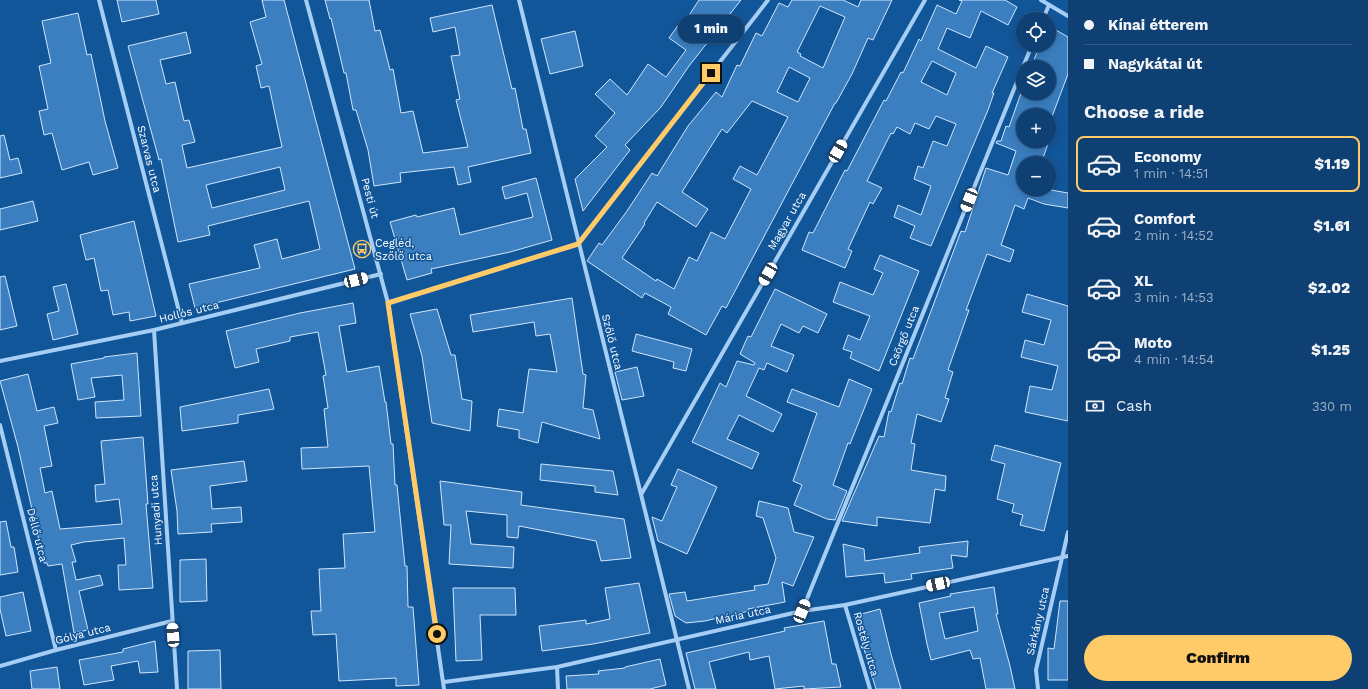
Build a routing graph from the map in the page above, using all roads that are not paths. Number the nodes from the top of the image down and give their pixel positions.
1 (99, 0) edge
2 (306, 0) edge
3 (519, 0) edge
4 (768, 0) edge
5 (925, 0) edge
6 (1041, 0) edge
7 (1048, 5) junction
8 (1046, 12) edge
9 (1068, 16) edge
10 (1016, 84) edge
11 (578, 244) junction
12 (381, 274) junction
13 (388, 303) junction
14 (182, 323) junction
15 (154, 330) junction
16 (0, 361) edge
17 (0, 425) edge
18 (641, 494) junction
19 (1068, 532) edge
20 (1068, 556) edge
21 (1062, 557) junction
22 (845, 605) junction
23 (802, 611) junction
24 (172, 621) junction
25 (676, 639) junction
26 (56, 650) junction
27 (0, 666) edge
28 (557, 667) junction
29 (444, 682) junction
30 (177, 689) edge
31 (444, 689) edge
32 (558, 689) edge
33 (689, 689) edge
34 (870, 689) edge
35 (1038, 689) edge

1 - 14 street, Szarvas utca
2 - 12 street, Pesti út
3 - 11 street, Szőlő utca
4 - 11 street
5 - 18 street, Magyar utca
6 - 7 street
7 - 8 street
7 - 9 street
10 - 23 street, Csörgő utca
11 - 13 street
11 - 18 street, Szőlő utca
12 - 13 street, Pesti út
12 - 14 street, Hollós utca
13 - 29 street, Pesti út
14 - 15 street, Hollós utca
15 - 16 street, Hollós utca
15 - 24 street, Hunyadi utca
17 - 26 street, Déllő utca
18 - 25 street, Szőlő utca
19 - 21 street, Sárkány utca
20 - 21 street, Mária utca
21 - 22 street, Mária utca
21 - 35 street, Sárkány utca
22 - 23 street, Mária utca
22 - 34 street, Rostély utca
23 - 25 street, Mária utca
24 - 26 street, Gólya utca
24 - 30 street, Hunyadi utca
25 - 28 street, Mária utca
25 - 33 street, Szőlő utca
26 - 27 street, Gólya utca
28 - 29 street, Mária utca
28 - 32 street
29 - 31 street, Pesti út

